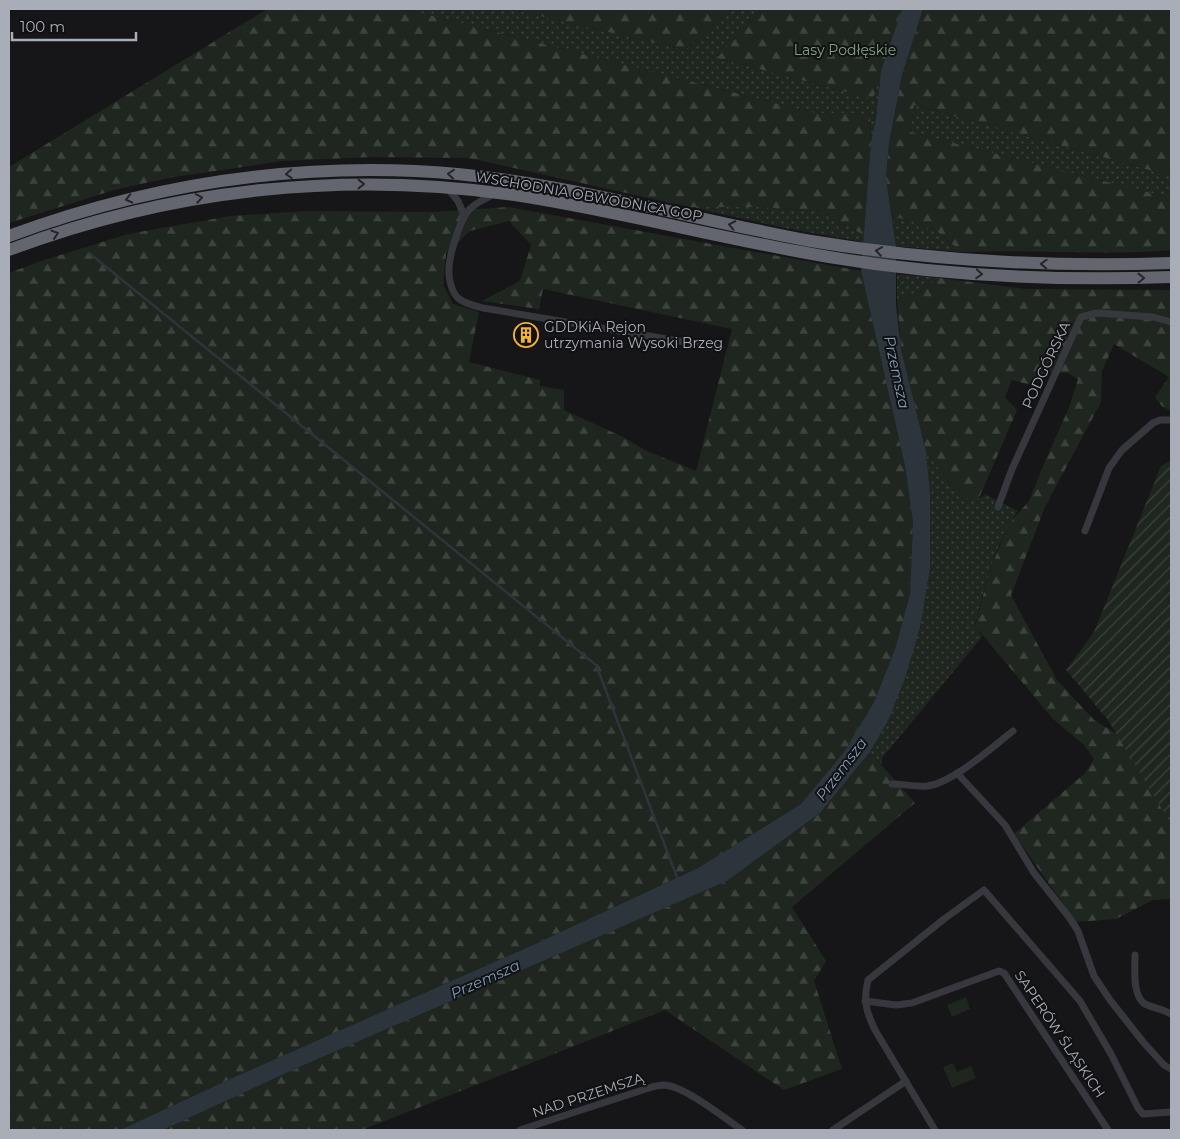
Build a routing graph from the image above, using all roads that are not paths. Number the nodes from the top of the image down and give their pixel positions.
1 (446, 187) junction
2 (497, 193) junction
3 (464, 215) junction
4 (9, 236) edge
5 (9, 250) edge
6 (1171, 263) edge
7 (1171, 277) edge
8 (1171, 322) edge
9 (720, 348) dead end
10 (1171, 420) edge
11 (998, 507) dead end
12 (1085, 531) dead end
13 (1013, 731) dead end
14 (957, 773) junction
15 (892, 784) dead end
16 (1135, 955) dead end
17 (865, 1002) junction
18 (1171, 1014) edge
19 (1171, 1069) edge
20 (906, 1081) junction
21 (1171, 1112) edge
22 (520, 1130) edge
23 (742, 1130) edge
24 (833, 1130) edge
25 (935, 1130) edge
26 (1108, 1130) edge

1 - 2 highway, WSCHODNIA OBWODNICA GOP
1 - 3 street
5 -> 1 highway, WSCHODNIA OBWODNICA GOP
2 - 3 street
2 -> 7 highway, WSCHODNIA OBWODNICA GOP
3 - 9 street
6 -> 4 highway, WSCHODNIA OBWODNICA GOP
8 - 11 street, PODGÓRSKA
10 - 12 street
13 - 14 street
14 - 15 street
14 - 19 street
16 - 18 street
17 - 20 street
17 - 21 street, SAPERÓW ŚLĄSKICH
17 - 26 street, SAPERÓW ŚLĄSKICH
20 - 24 street
20 - 25 street
22 - 23 street, NAD PRZEMSZĄ

